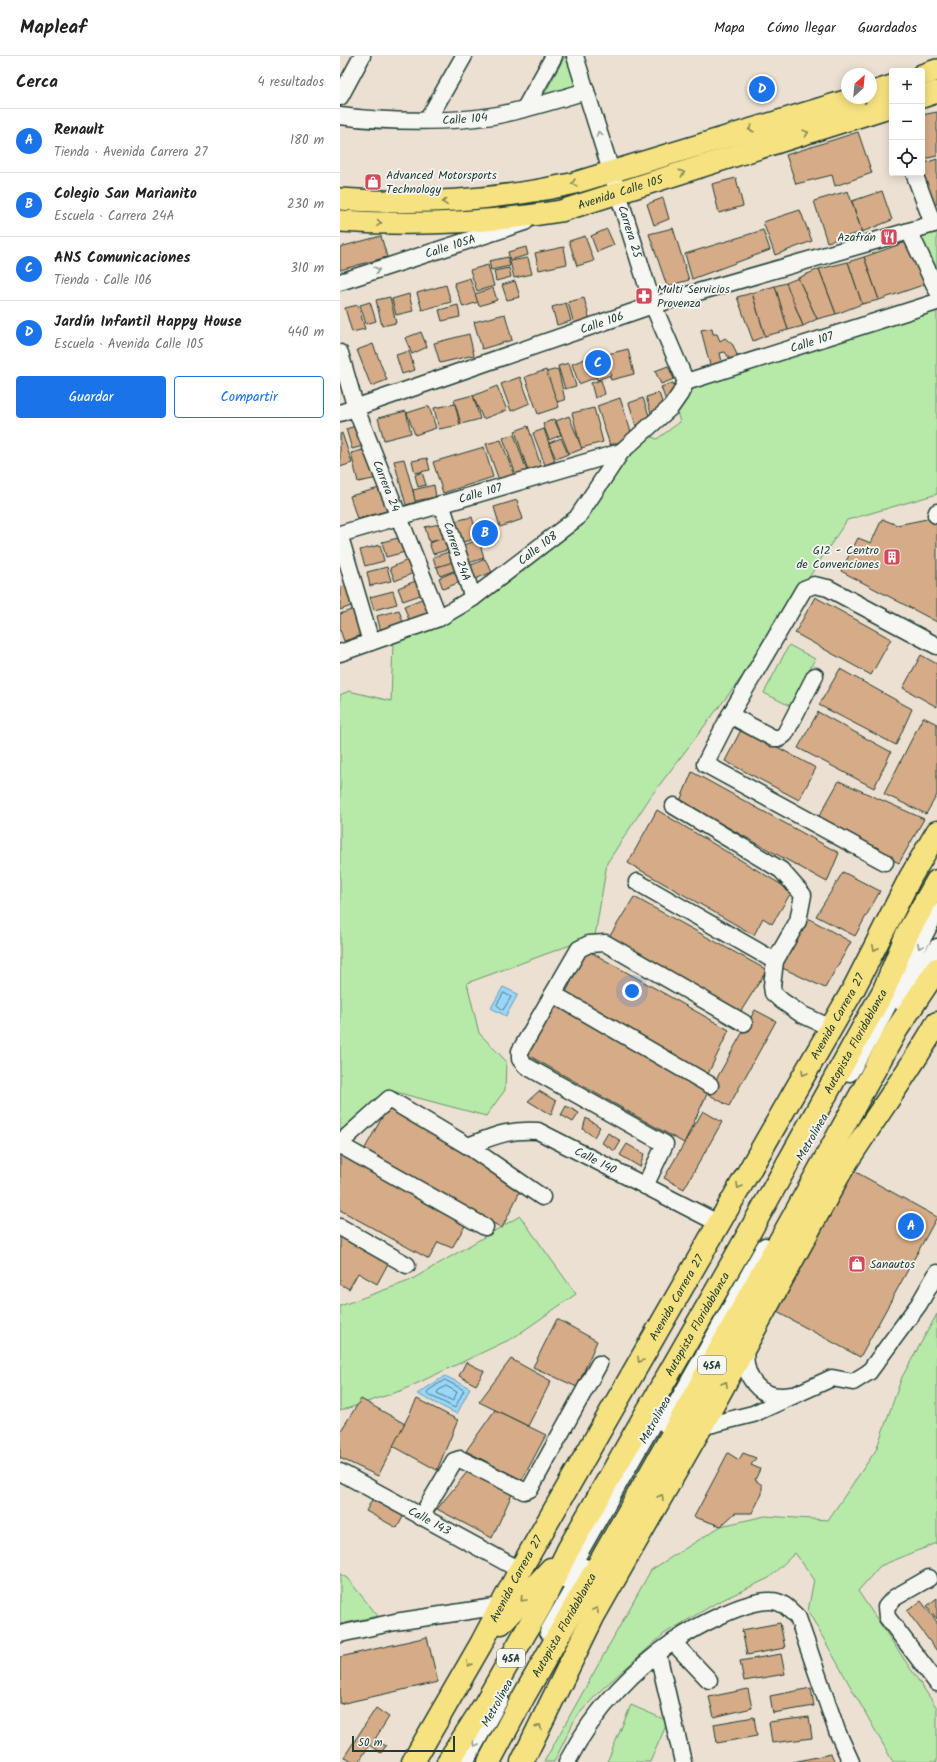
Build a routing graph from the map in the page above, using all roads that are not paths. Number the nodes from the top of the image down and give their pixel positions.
1 (362, 56) edge
2 (464, 56) edge
3 (554, 56) edge
4 (577, 56) edge
5 (937, 70) edge
6 (925, 75) edge
7 (889, 87) edge
8 (586, 91) junction
9 (877, 91) edge
10 (937, 92) edge
11 (925, 96) edge
12 (340, 97) edge
13 (841, 102) edge
14 (889, 107) edge
15 (525, 108) junction
16 (340, 116) edge
17 (428, 119) junction
18 (611, 172) junction
19 (915, 176) edge
20 (618, 193) junction
21 (340, 199) edge
22 (561, 211) junction
23 (340, 220) edge
24 (935, 223) edge
25 (909, 231) junction
26 (340, 282) edge
27 (937, 290) edge
28 (937, 302) edge
29 (653, 306) junction
30 (340, 352) edge
31 (686, 382) junction
32 (356, 409) junction
33 (340, 414) edge
34 (621, 452) junction
35 (441, 504) junction
36 (400, 518) junction
37 (340, 536) edge
38 (473, 598) junction
39 (439, 618) junction
40 (371, 642) junction
41 (937, 646) edge
42 (340, 653) edge
43 (815, 676) dead end
44 (730, 715) junction
45 (674, 806) dead end
46 (937, 832) edge
47 (885, 862) dead end
48 (637, 882) dead end
49 (937, 882) edge
50 (937, 911) edge
51 (937, 947) edge
52 (775, 961) junction
53 (937, 969) edge
54 (553, 994) junction
55 (744, 1023) dead end
56 (937, 1023) edge
57 (831, 1028) junction
58 (710, 1085) dead end
59 (340, 1144) edge
60 (468, 1146) junction
61 (645, 1186) junction
62 (542, 1197) dead end
63 (718, 1223) junction
64 (485, 1227) dead end
65 (340, 1228) edge
66 (407, 1266) dead end
67 (937, 1273) edge
68 (747, 1341) junction
69 (599, 1364) dead end
70 (798, 1394) junction
71 (701, 1427) junction
72 (340, 1472) edge
73 (421, 1517) junction
74 (568, 1550) junction
75 (520, 1570) junction
76 (929, 1578) dead end
77 (501, 1606) junction
78 (340, 1634) edge
79 (674, 1642) junction
80 (481, 1644) junction
81 (658, 1654) junction
82 (709, 1680) dead end
83 (937, 1683) edge
84 (413, 1762) edge
85 (448, 1762) edge
86 (465, 1762) edge
87 (479, 1762) edge
88 (489, 1762) edge
89 (522, 1762) edge
90 (567, 1762) edge
91 (683, 1762) edge
92 (851, 1762) edge

1 - 12 street
2 - 17 street
3 - 15 street
4 - 8 street, Carrera 25
5 - 6 main road
7 - 9 main road
8 - 15 street, Calle 104
18 -> 8 street, Carrera 25
10 - 11 main road
13 -> 18 main road, Avenida Calle 105
20 -> 14 main road, Avenida Calle 105
15 - 17 street, Calle 104
16 - 17 street, Calle 104
18 - 20 street, Carrera 25
18 -> 21 main road, Avenida Calle 105
19 - 24 street
20 - 22 main road, Avenida Calle 105
20 - 29 street, Carrera 25
23 -> 22 main road, Avenida Calle 105
26 -> 22 street, Calle 105A
24 - 25 street, Calle 106
25 - 27 street
25 - 29 street, Calle 106
28 - 31 street, Calle 107
29 - 31 street, Carrera 25
29 - 32 street, Calle 106
30 - 32 street, Carrera 24
31 - 34 street, Calle 108
32 - 33 street, Calle 106
32 - 36 street, Carrera 24
34 - 35 street, Calle 107
34 - 38 street, Calle 108
35 - 36 street, Calle 107
35 - 38 street, Carrera 24A
36 - 37 street, Calle 107
36 - 39 street, Carrera 24
37 - 40 street
38 - 39 street, Calle 108
39 - 40 street, Calle 108
40 - 42 street, Calle 108
41 - 44 street
43 - 44 street
44 - 47 street
45 - 52 street
46 -> 57 highway, Avenida Carrera 27
48 - 52 street
49 - 74 highway, Autopista Floridablanca / 45A
50 -> 86 street, Metrolínea
51 - 87 street, Metrolínea
52 - 57 street
53 - 88 highway, Autopista Floridablanca / 45A
54 - 55 street
54 - 58 street
54 - 61 street
56 - 68 highway
57 -> 63 highway, Avenida Carrera 27
59 - 60 street
59 - 64 street
60 - 61 street, Calle 140
60 - 62 street
61 - 63 street, Calle 140
63 -> 75 highway, Avenida Carrera 27
65 - 66 street
67 - 70 street
68 - 70 street
71 -> 68 highway
69 - 73 street
70 - 71 street
89 -> 71 highway
72 - 73 street, Calle 143
73 - 75 street, Calle 143
74 -> 80 highway
74 - 85 highway, Autopista Floridablanca / 45A
75 - 77 highway, Avenida Carrera 27
76 - 83 street
77 - 78 street
77 - 80 highway, Avenida Carrera 27
79 - 81 street
79 - 82 street
79 - 92 street
80 -> 84 highway, Avenida Carrera 27
81 - 90 street
81 - 91 street

